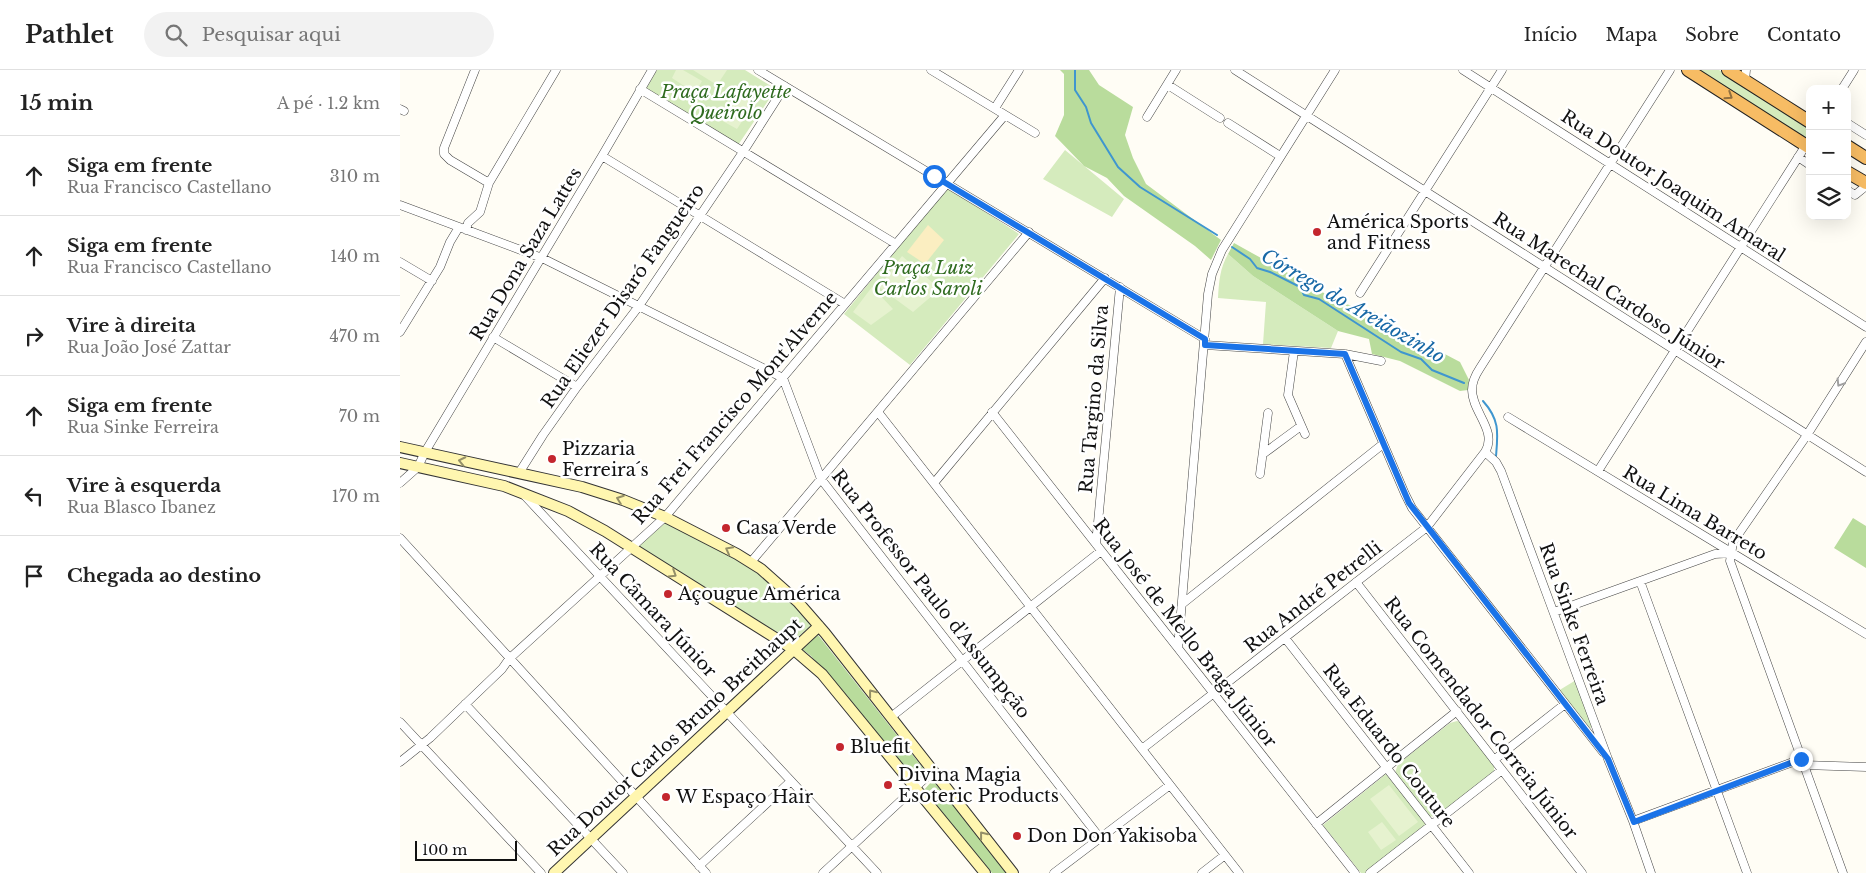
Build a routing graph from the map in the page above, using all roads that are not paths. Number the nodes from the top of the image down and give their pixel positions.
1 (475, 70) edge
2 (556, 70) edge
3 (652, 70) edge
4 (758, 70) edge
5 (931, 70) edge
6 (1019, 70) edge
7 (1176, 70) edge
8 (1235, 70) edge
9 (1335, 70) edge
10 (1463, 70) edge
11 (1502, 70) edge
12 (1670, 70) edge
13 (1688, 70) edge
14 (1728, 70) edge
15 (1854, 70) edge
16 (1746, 75) edge
17 (1168, 85) junction
18 (1845, 85) edge
19 (784, 86) junction
20 (1491, 88) junction
21 (640, 89) junction
22 (995, 108) junction
23 (1005, 115) junction
24 (1306, 115) junction
25 (1147, 117) dead end
26 (1220, 118) dead end
27 (1806, 119) edge
28 (1228, 123) dead end
29 (1851, 126) edge
30 (1035, 133) dead end
31 (1866, 135) edge
32 (1806, 145) edge
33 (1851, 147) edge
34 (1806, 148) edge
35 (743, 152) junction
36 (602, 156) junction
37 (1280, 156) junction
38 (1866, 156) edge
39 (1798, 157) junction
40 (1806, 162) edge
41 (1610, 164) junction
42 (1851, 175) edge
43 (489, 183) junction
44 (947, 183) junction
45 (1866, 185) edge
46 (1425, 191) junction
47 (1851, 192) edge
48 (400, 206) edge
49 (700, 216) junction
50 (462, 228) junction
51 (1029, 232) junction
52 (896, 244) junction
53 (1741, 247) junction
54 (542, 258) junction
55 (400, 262) edge
56 (1544, 267) junction
57 (1105, 278) junction
58 (432, 281) junction
59 (1120, 287) junction
60 (1360, 293) dead end
61 (845, 304) junction
62 (639, 306) junction
63 (1866, 327) edge
64 (400, 332) edge
65 (493, 337) junction
66 (1205, 342) junction
67 (1866, 342) edge
68 (1294, 350) junction
69 (1675, 351) junction
70 (1345, 354) junction
71 (1381, 361) dead end
72 (783, 378) junction
73 (577, 387) junction
74 (878, 412) junction
75 (992, 412) junction
76 (1268, 413) dead end
77 (1508, 417) dead end
78 (1301, 426) junction
79 (1305, 434) dead end
80 (1807, 435) junction
81 (1383, 444) junction
82 (400, 447) edge
83 (425, 452) junction
84 (1485, 452) junction
85 (1263, 454) junction
86 (400, 463) edge
87 (418, 467) junction
88 (1598, 471) junction
89 (1866, 472) edge
90 (518, 473) junction
91 (1260, 474) dead end
92 (821, 479) junction
93 (400, 483) edge
94 (934, 483) junction
95 (521, 491) junction
96 (560, 507) junction
97 (665, 517) junction
98 (549, 520) junction
99 (1427, 527) junction
100 (400, 538) edge
101 (1096, 544) junction
102 (632, 548) junction
103 (1101, 551) junction
104 (1732, 552) junction
105 (751, 562) junction
106 (601, 576) junction
107 (1640, 581) junction
108 (1356, 582) junction
109 (1182, 604) junction
110 (1030, 606) junction
111 (1554, 612) junction
112 (819, 626) junction
113 (1865, 632) edge
114 (1285, 638) junction
115 (1178, 648) junction
116 (794, 649) junction
117 (510, 659) junction
118 (962, 660) junction
119 (1214, 694) junction
120 (465, 704) junction
121 (1565, 704) junction
122 (727, 711) junction
123 (1456, 711) junction
124 (891, 717) junction
125 (400, 722) edge
126 (421, 744) junction
127 (1142, 749) junction
128 (1608, 759) junction
129 (1494, 760) junction
130 (400, 762) edge
131 (1802, 762) junction
132 (1866, 767) edge
133 (1386, 768) junction
134 (1502, 770) junction
135 (933, 771) junction
136 (791, 781) junction
137 (1170, 784) junction
138 (916, 788) junction
139 (1717, 790) junction
140 (635, 797) junction
141 (1634, 822) junction
142 (1316, 824) junction
143 (1431, 825) junction
144 (591, 838) junction
145 (1100, 838) junction
146 (852, 846) junction
147 (1225, 855) junction
148 (699, 866) junction
149 (1351, 872) edge
150 (541, 873) edge
151 (554, 873) edge
152 (623, 873) edge
153 (706, 873) edge
154 (823, 873) edge
155 (877, 873) edge
156 (985, 873) edge
157 (1013, 873) edge
158 (1054, 873) edge
159 (1202, 873) edge
160 (1240, 873) edge
161 (1370, 873) edge
162 (1469, 873) edge
163 (1582, 873) edge
164 (1651, 873) edge
165 (1747, 873) edge
166 (1842, 873) edge

1 - 43 street
2 - 43 street
3 - 21 street, Rua Dona Saza Lattes
4 - 19 street
5 - 22 street
6 - 22 street
7 - 17 street
8 - 24 street, Rua Marechal Cardoso Júnior
9 - 24 street
10 - 20 street, Rua Doutor Joaquim Amaral
11 - 20 street
12 - 41 street
13 -> 32 highway
14 - 16 highway
15 - 18 street
16 - 27 highway
17 - 25 street
17 - 26 street
19 - 35 street, Rua Eliezer Disaró Fangueiro
19 - 44 street
20 - 41 street, Rua Doutor Joaquim Amaral
20 - 46 street
21 - 35 street
21 - 36 street, Rua Dona Saza Lattes
22 - 23 street
23 - 30 street
23 - 44 street, Rua Frei Francisco Mont'Alverne
24 - 37 street
24 - 46 street, Rua Marechal Cardoso Júnior
28 - 37 street
29 - 31 street
33 - 38 highway
34 - 39 street
35 - 49 street, Rua Eliezer Disaró Fangueiro
35 - 52 street
36 - 49 street
36 - 54 street, Rua Dona Saza Lattes
37 - 66 street
39 - 40 street
39 - 53 street
41 - 53 street, Rua Doutor Joaquim Amaral
41 - 56 street
42 - 45 highway
43 - 50 street
44 - 51 street
44 - 52 street, Rua Frei Francisco Mont'Alverne
45 - 47 street
46 - 56 street, Rua Marechal Cardoso Júnior
46 - 60 street
48 - 50 street
49 - 61 street
49 - 62 street, Rua Eliezer Disaró Fangueiro
50 - 54 street
50 - 58 street
51 - 57 street
51 - 74 street
52 - 61 street, Rua Frei Francisco Mont'Alverne
53 - 63 street, Rua Doutor Joaquim Amaral
53 - 69 street
54 - 62 street
54 - 65 street, Rua Dona Saza Lattes
55 - 58 street
56 - 69 street, Rua Marechal Cardoso Júnior
56 - 84 street
57 - 59 street
57 - 75 street
58 - 64 street
59 - 66 street
59 - 101 street, Rua Targino da Silva
61 - 72 street, Rua Frei Francisco Mont'Alverne
62 - 72 street
62 - 73 street, Rua Eliezer Disaró Fangueiro
65 - 73 street
65 - 83 street, Rua Dona Saza Lattes
66 - 68 street
66 - 109 street
67 -> 80 street
68 - 70 street
68 - 78 street
69 - 80 street, Rua Marechal Cardoso Júnior
69 - 88 street
70 - 71 street
70 - 81 street
72 - 92 street, Rua Professor Paulo d'Assumpção
72 - 97 street, Rua Frei Francisco Mont'Alverne
73 - 90 street, Rua Eliezer Disaró Fangueiro
74 - 92 street
74 - 94 street
75 - 94 street
75 - 101 street, Rua José de Mello Braga Júnior
76 - 85 street
77 - 88 street, Rua Lima Barreto
78 - 79 street
78 - 85 street
80 - 89 street, Rua Marechal Cardoso Júnior
80 - 104 street
81 - 99 street
81 - 109 street
82 - 83 main road
83 - 87 street, Rua Dona Saza Lattes
90 -> 83 main road
84 - 99 street, Rua André Petrelli
84 - 111 street, Rua Sinke Ferreira
85 - 91 street
86 - 87 main road
87 - 93 street
87 - 95 main road
88 - 104 street, Rua Lima Barreto
97 -> 90 main road
92 - 105 street
92 - 118 street, Rua Professor Paulo d'Assumpção
94 - 110 street
95 - 96 main road
95 - 98 street, Rua Câmara Júnior
96 - 98 street
96 - 102 main road
97 - 102 street, Rua Frei Francisco Mont'Alverne
105 -> 97 main road
98 - 106 street, Rua Câmara Júnior
99 - 108 street, Rua André Petrelli
99 - 121 street
100 - 117 street
101 - 103 street, Rua José de Mello Braga Júnior
102 - 106 street, Rua Frei Francisco Mont'Alverne
102 -> 116 main road
103 - 110 street
103 - 115 street, Rua José de Mello Braga Júnior
104 - 107 street
104 - 113 street, Rua Lima Barreto
104 - 131 street
105 - 112 main road
106 - 117 street, Rua Frei Francisco Mont'Alverne
106 - 122 street, Rua Câmara Júnior
107 - 111 street
107 - 139 street
108 - 114 street, Rua André Petrelli
108 - 123 street, Rua Comendador Correia Júnior
109 - 115 street
110 - 118 street
110 - 127 street
111 - 128 street, Rua Sinke Ferreira
112 - 116 main road, Rua Doutor Carlos Bruno Breithaupt
124 -> 112 main road
114 - 119 street, Rua André Petrelli
114 - 133 street, Rua Eduardo Couture
115 - 119 street, Rua José de Mello Braga Júnior
116 - 122 main road, Rua Doutor Carlos Bruno Breithaupt
116 - 138 main road
117 - 120 street, Rua Frei Francisco Mont'Alverne
117 - 140 street
118 - 124 street
118 - 145 street, Rua Professor Paulo d'Assumpção
119 - 127 street, Rua André Petrelli
119 - 142 street, Rua José de Mello Braga Júnior
120 - 126 street, Rua Frei Francisco Mont'Alverne
120 - 144 street
121 - 128 street
121 - 129 street
122 - 136 street, Rua Câmara Júnior
122 - 140 main road, Rua Doutor Carlos Bruno Breithaupt
123 - 129 street, Rua Comendador Correia Júnior
123 - 133 street
124 - 135 main road
125 - 126 street
126 - 130 street, Rua Frei Francisco Mont'Alverne
126 - 150 street
127 - 137 street
128 - 141 street, Rua Sinke Ferreira
129 - 134 street, Rua Comendador Correia Júnior
131 - 132 street
131 - 139 street
131 - 166 street
133 - 142 street
133 - 143 street, Rua Eduardo Couture
134 - 143 street
134 - 163 street, Rua Comendador Correia Júnior
135 - 138 street
157 -> 135 main road
136 - 146 street, Rua Câmara Júnior
136 - 148 street
137 - 145 street
137 - 147 street
138 - 146 street
138 - 156 main road
139 - 141 street
139 - 165 street
140 - 144 main road, Rua Doutor Carlos Bruno Breithaupt
140 - 148 street
141 - 164 street, Rua Sinke Ferreira
142 - 149 street, Rua José de Mello Braga Júnior
143 - 161 street
143 - 162 street, Rua Eduardo Couture
144 - 151 main road, Rua Doutor Carlos Bruno Breithaupt
144 - 152 street
145 - 158 street
146 - 154 street
146 - 155 street, Rua Câmara Júnior
147 - 159 street
147 - 160 street
148 - 153 street

